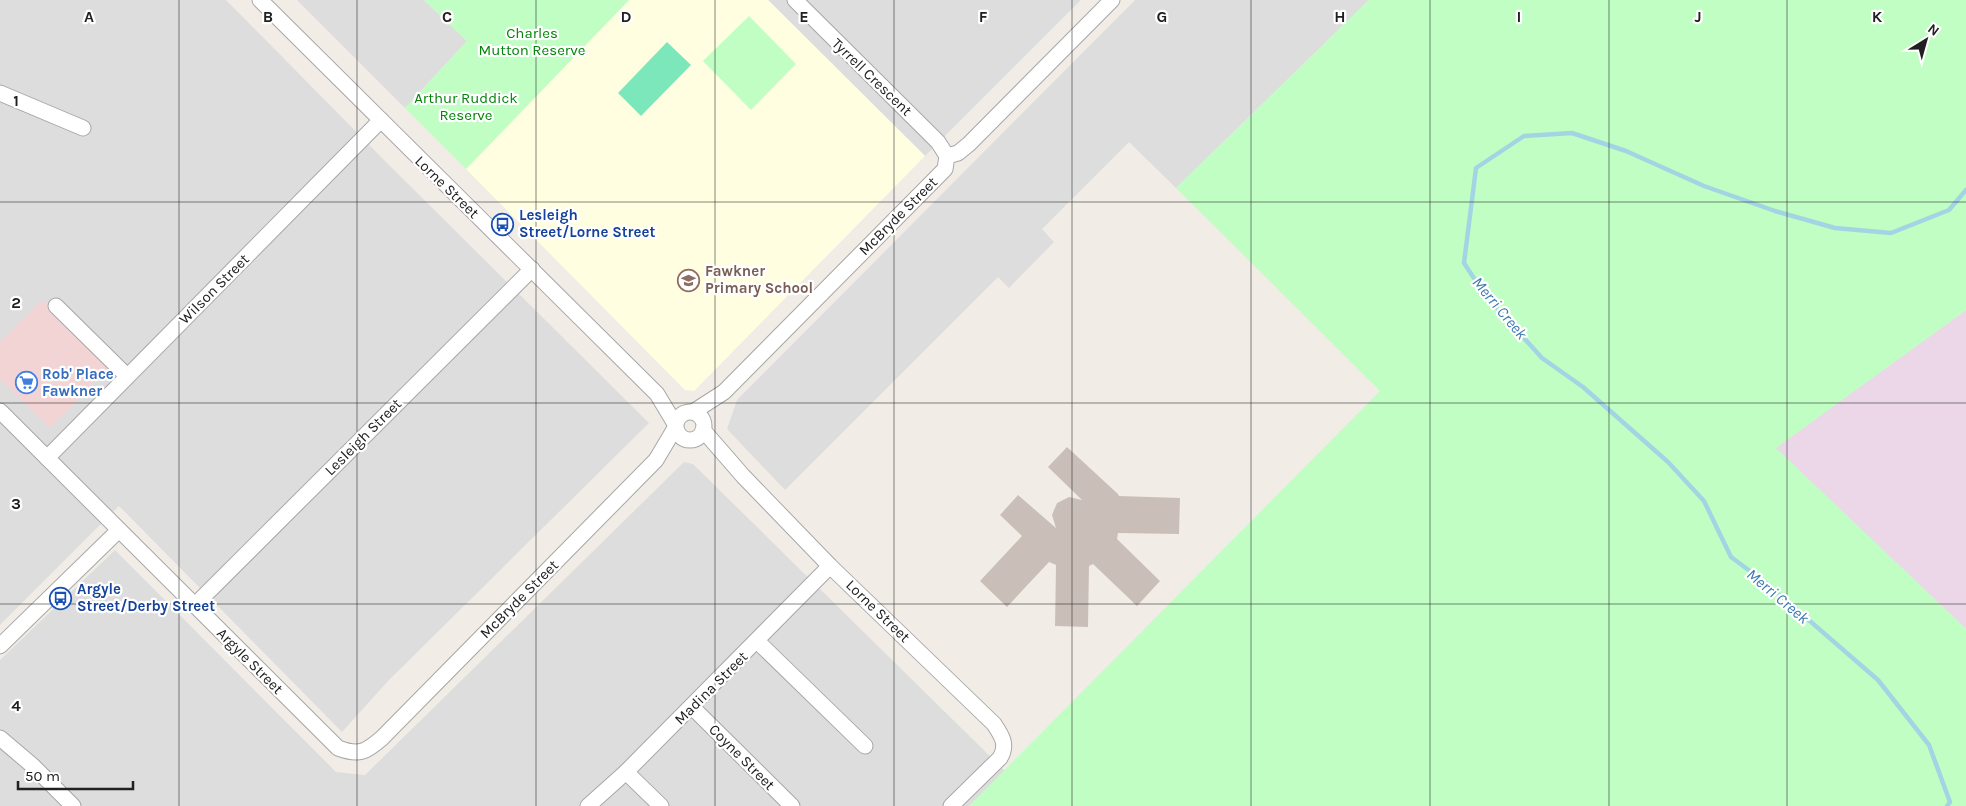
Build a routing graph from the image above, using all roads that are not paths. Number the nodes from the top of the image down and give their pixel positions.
1 (260, 0) edge
2 (1112, 0) edge
3 (797, 1) edge
4 (0, 93) edge
5 (381, 120) junction
6 (83, 128) dead end
7 (947, 156) junction
8 (532, 269) junction
9 (56, 306) dead end
10 (127, 376) junction
11 (657, 394) junction
12 (0, 411) edge
13 (697, 419) junction
14 (675, 426) junction
15 (689, 440) junction
16 (47, 458) junction
17 (656, 460) junction
18 (743, 476) junction
19 (119, 530) junction
20 (830, 566) junction
21 (195, 606) junction
22 (757, 641) junction
23 (0, 646) edge
24 (692, 707) junction
25 (0, 738) edge
26 (382, 738) joint
27 (864, 746) dead end
28 (626, 772) junction
29 (73, 806) edge
30 (588, 806) edge
31 (661, 806) edge
32 (792, 806) edge
33 (951, 806) edge

1 - 5 street, Lorne Street
2 - 7 street
3 - 7 street, Tyrrell Crescent
4 - 6 street
5 - 8 street, Lorne Street
5 - 10 street, Wilson Street
7 - 13 street, McBryde Street
8 - 11 street, Lorne Street
8 - 21 street, Lesleigh Street
9 - 10 street
10 - 16 street, Wilson Street
11 - 13 street, Lorne Street
11 - 14 street, Lorne Street
12 - 16 street, Argyle Street
13 - 14 street
13 - 15 street
13 - 18 street, Lorne Street
14 - 15 street
14 - 17 street, McBryde Street
15 - 17 street, McBryde Street
15 - 18 street, Lorne Street
16 - 19 street, Argyle Street
17 - 26 street, McBryde Street
18 - 20 street, Lorne Street
19 - 21 street, Argyle Street
19 - 23 street
20 - 22 street, Madina Street
20 - 33 street, Lorne Street
21 - 26 street, Argyle Street
22 - 24 street, Madina Street
22 - 27 street
24 - 28 street, Madina Street
24 - 32 street, Coyne Street
25 - 29 street
28 - 30 street, Madina Street
28 - 31 street

